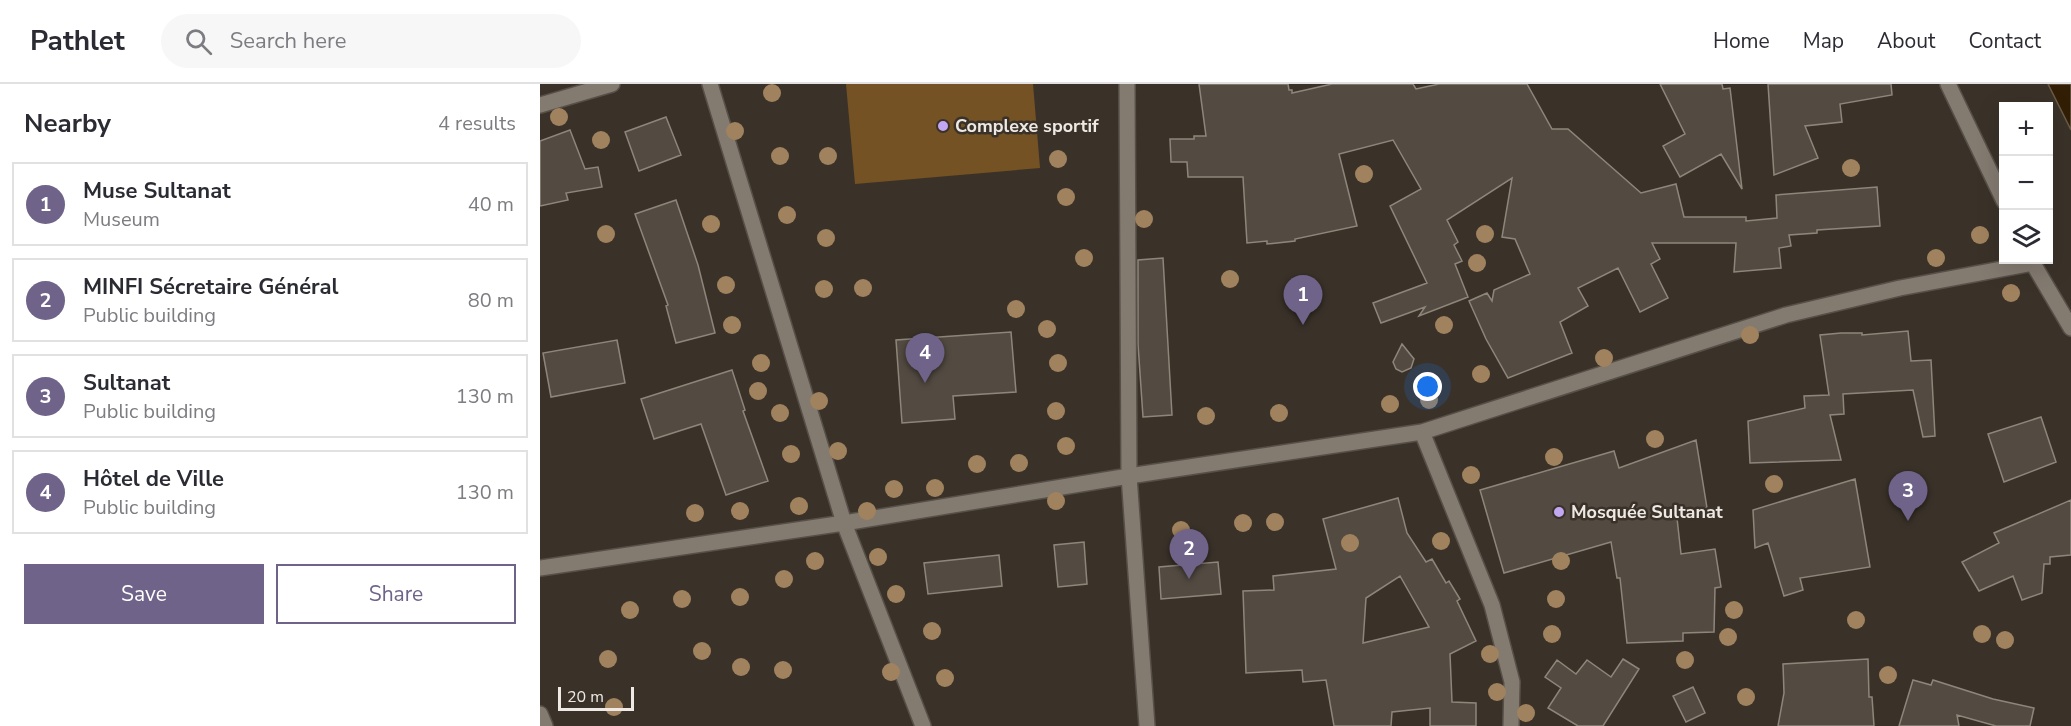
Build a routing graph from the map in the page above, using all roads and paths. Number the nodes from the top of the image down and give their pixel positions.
1 (612, 84) edge
2 (710, 84) edge
3 (1127, 84) edge
4 (1948, 84) edge
5 (540, 105) edge
6 (1999, 191) edge
7 (2017, 264) edge
8 (2034, 264) edge
9 (2071, 328) edge
10 (1422, 432) junction
11 (1129, 476) junction
12 (844, 523) junction
13 (540, 568) edge
14 (540, 714) edge
15 (545, 726) edge
16 (923, 726) edge
17 (1148, 726) edge
18 (1511, 726) edge

1 - 5 street
2 - 12 street
3 - 11 street
4 - 6 street
7 - 10 street
8 - 9 street
10 - 11 street
10 - 18 street
11 - 12 street
11 - 17 street
12 - 13 street
12 - 16 street
14 - 15 street

